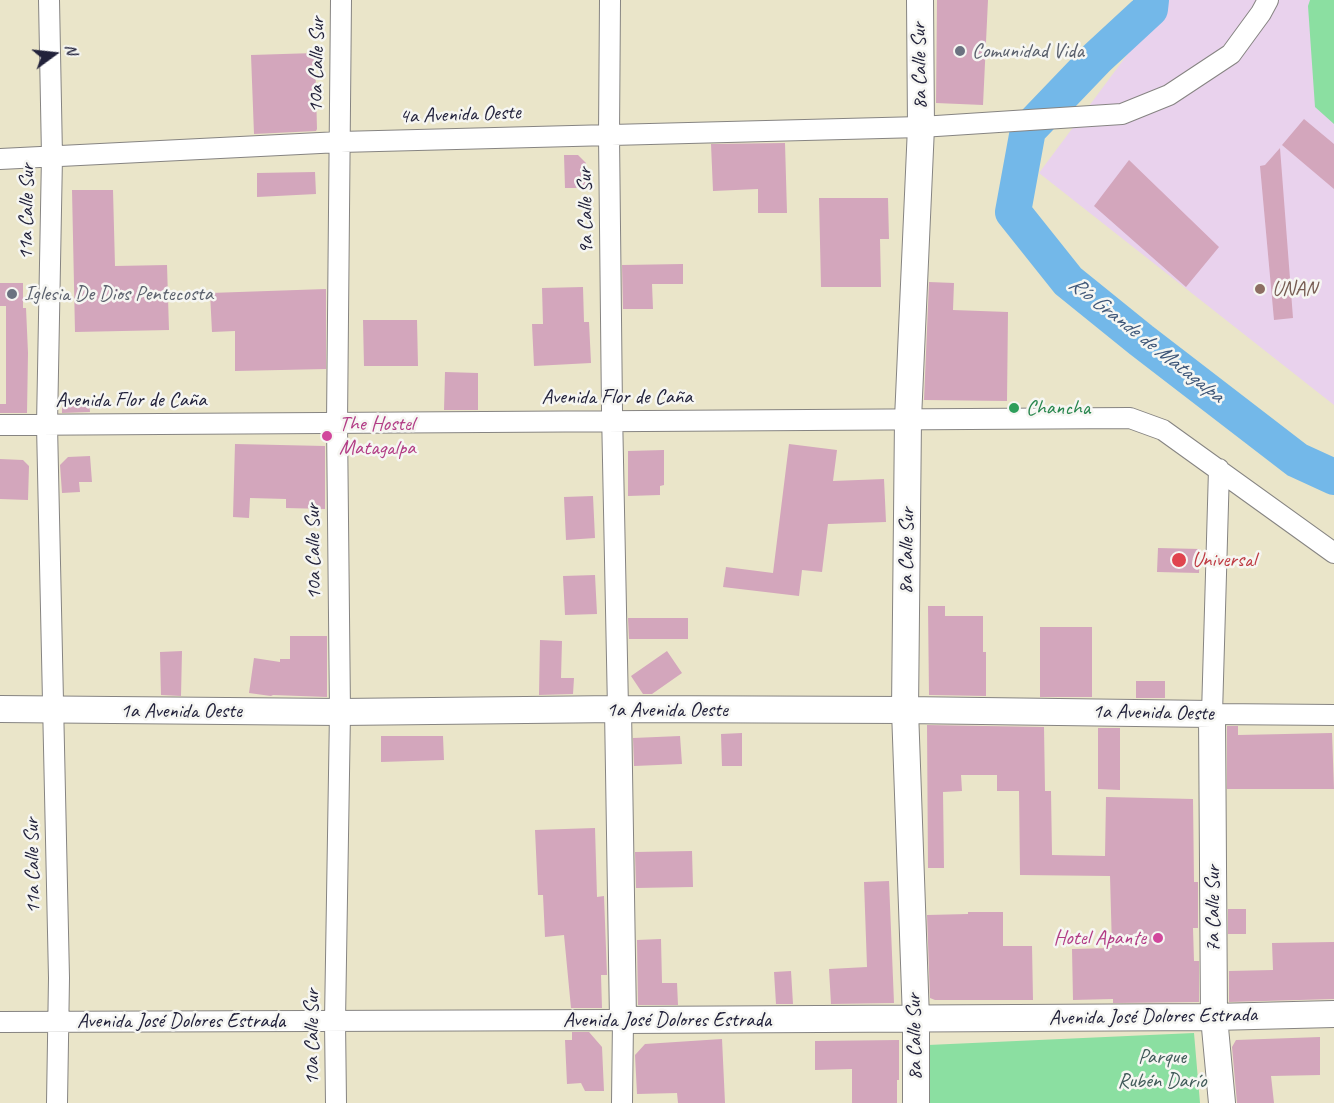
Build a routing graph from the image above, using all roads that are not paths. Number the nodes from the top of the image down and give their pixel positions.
1 (49, 0) edge
2 (341, 0) edge
3 (610, 0) edge
4 (920, 0) edge
5 (1268, 0) edge
6 (921, 127) junction
7 (609, 135) junction
8 (340, 142) junction
9 (52, 156) junction
10 (0, 159) edge
11 (908, 419) junction
12 (612, 421) junction
13 (337, 423) junction
14 (0, 425) edge
15 (47, 425) junction
16 (1219, 469) junction
17 (1334, 553) edge
18 (0, 709) edge
19 (618, 709) junction
20 (54, 710) junction
21 (905, 710) junction
22 (340, 712) junction
23 (1212, 714) junction
24 (1334, 715) edge
25 (1334, 1014) edge
26 (1214, 1017) junction
27 (916, 1018) junction
28 (623, 1020) junction
29 (335, 1021) junction
30 (0, 1022) edge
31 (60, 1022) junction
32 (57, 1103) edge
33 (336, 1103) edge
34 (622, 1103) edge
35 (916, 1103) edge
36 (1222, 1103) edge

1 - 9 street, 11a Calle Sur
2 - 8 street, 10a Calle Sur
3 - 7 street, 9a Calle Sur
4 - 6 street, 8a Calle Sur
5 - 6 street, 4a Avenida Oeste
6 - 7 street, 4a Avenida Oeste
6 - 11 street, 8a Calle Sur
7 - 8 street, 4a Avenida Oeste
7 - 12 street, 9a Calle Sur
8 - 9 street, 4a Avenida Oeste
8 - 13 street, 10a Calle Sur
9 - 10 street, 4a Avenida Oeste
9 - 15 street, 11a Calle Sur
11 - 12 street, Avenida Flor de Caña
11 - 16 street, Avenida Flor de Caña
11 - 21 street, 8a Calle Sur
12 - 13 street, Avenida Flor de Caña
12 - 19 street, 9a Calle Sur
13 - 15 street, Avenida Flor de Caña
13 - 22 street, 10a Calle Sur
14 - 15 street, Avenida Flor de Caña
15 - 20 street, 11a Calle Sur
16 - 17 street, Avenida Flor de Caña
16 - 23 street
18 - 20 street, 1a Avenida Oeste
19 - 21 street, 1a Avenida Oeste
19 - 22 street, 1a Avenida Oeste
19 - 28 street
20 - 22 street, 1a Avenida Oeste
20 - 31 street, 11a Calle Sur
21 - 23 street, 1a Avenida Oeste
21 - 27 street, 8a Calle Sur
22 - 29 street, 10a Calle Sur
23 - 24 street, 1a Avenida Oeste
23 - 26 street, 7a Calle Sur
25 - 26 street, Avenida José Dolores Estrada
26 - 27 street, Avenida José Dolores Estrada
26 - 36 street, 7a Calle Sur
27 - 28 street, Avenida José Dolores Estrada
27 - 35 street, 8a Calle Sur
28 - 29 street, Avenida José Dolores Estrada
28 - 34 street
29 - 31 street, Avenida José Dolores Estrada
29 - 33 street, 10a Calle Sur
30 - 31 street, Avenida José Dolores Estrada
31 - 32 street, 11a Calle Sur

